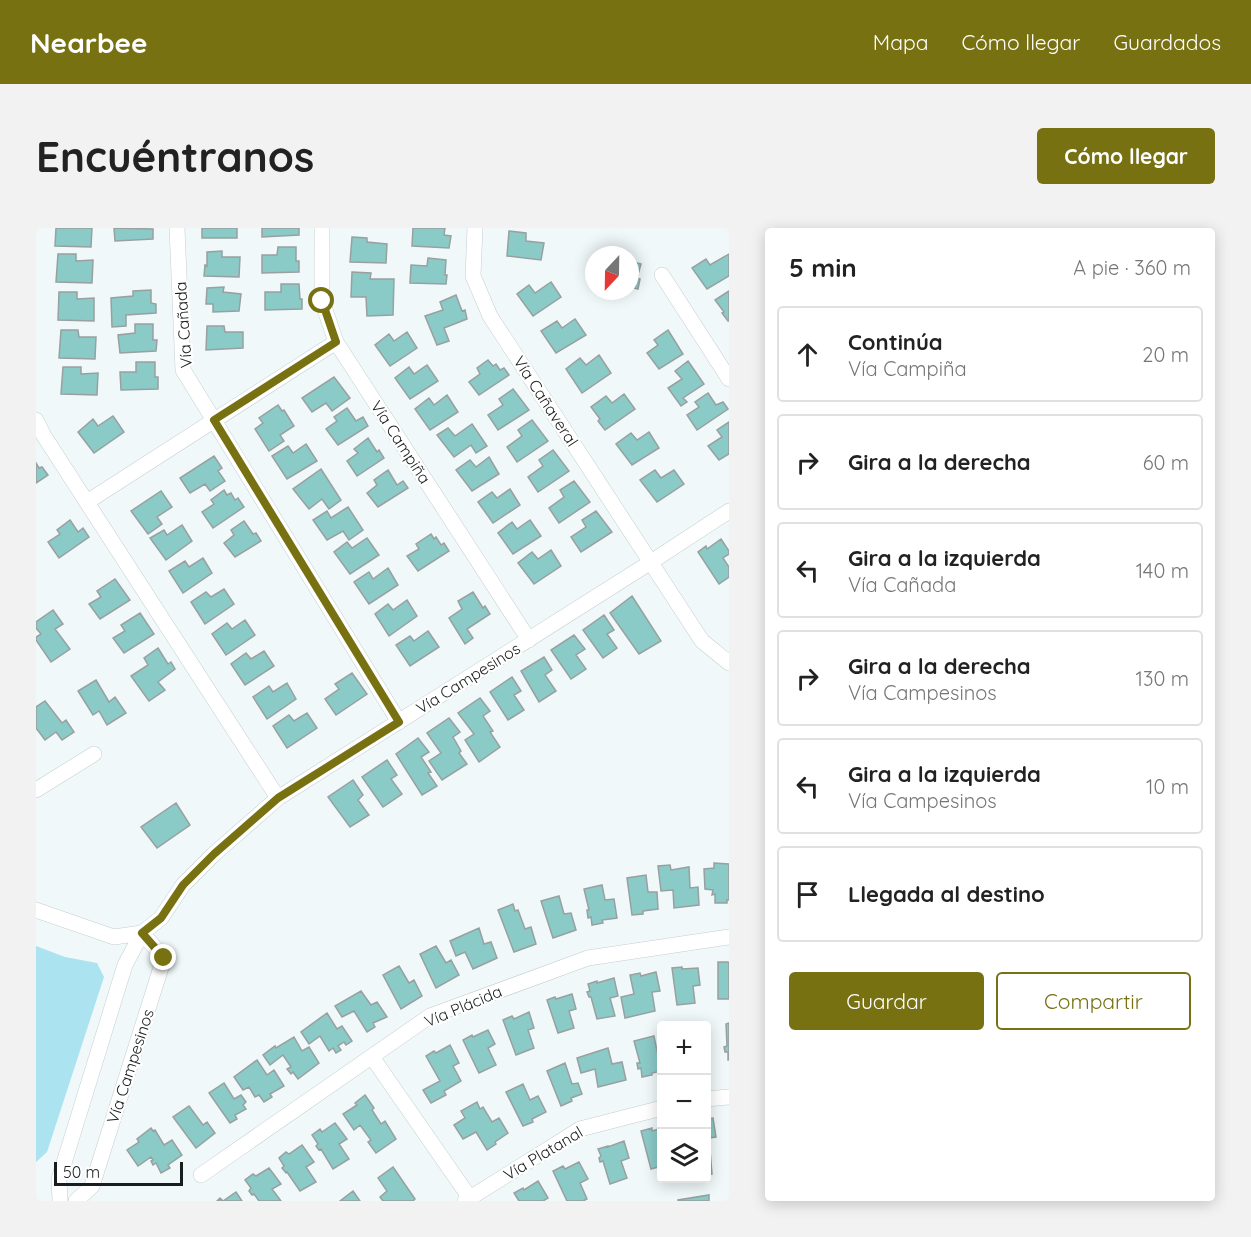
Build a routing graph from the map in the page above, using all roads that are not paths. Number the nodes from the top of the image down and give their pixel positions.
1 (177, 228) edge
2 (322, 228) edge
3 (475, 228) edge
4 (662, 275) dead end
5 (336, 342) junction
6 (729, 379) edge
7 (36, 420) edge
8 (214, 420) junction
9 (87, 502) junction
10 (729, 511) edge
11 (651, 562) junction
12 (529, 640) junction
13 (729, 663) edge
14 (399, 722) junction
15 (94, 754) dead end
16 (36, 790) edge
17 (278, 798) junction
18 (36, 910) edge
19 (142, 933) junction
20 (729, 937) edge
21 (372, 1057) junction
22 (729, 1097) edge
23 (711, 1099) edge
24 (657, 1109) edge
25 (201, 1175) dead end
26 (469, 1200) edge
27 (60, 1201) edge
28 (76, 1201) edge

1 - 8 street, Vía Cañada
2 - 5 street, Vía Campiña
3 - 11 street, Vía Cañaveral
4 - 6 street
5 - 8 street
5 - 12 street, Vía Campiña
7 - 9 street
8 - 9 street
8 - 14 street, Vía Cañada
9 - 17 street
10 - 11 street, Vía Campesinos
11 - 12 street, Vía Campesinos
11 - 13 street, Vía Cañaveral
12 - 14 street, Vía Campesinos
14 - 17 street, Vía Campesinos
15 - 16 street
17 - 19 street, Vía Campesinos
18 - 19 street
19 - 27 street, Vía Campesinos
19 - 28 street, Vía Campesinos
20 - 21 street, Vía Plácida
21 - 25 street, Vía Plácida
21 - 26 street
22 - 23 street
24 - 26 street, Vía Platanal

